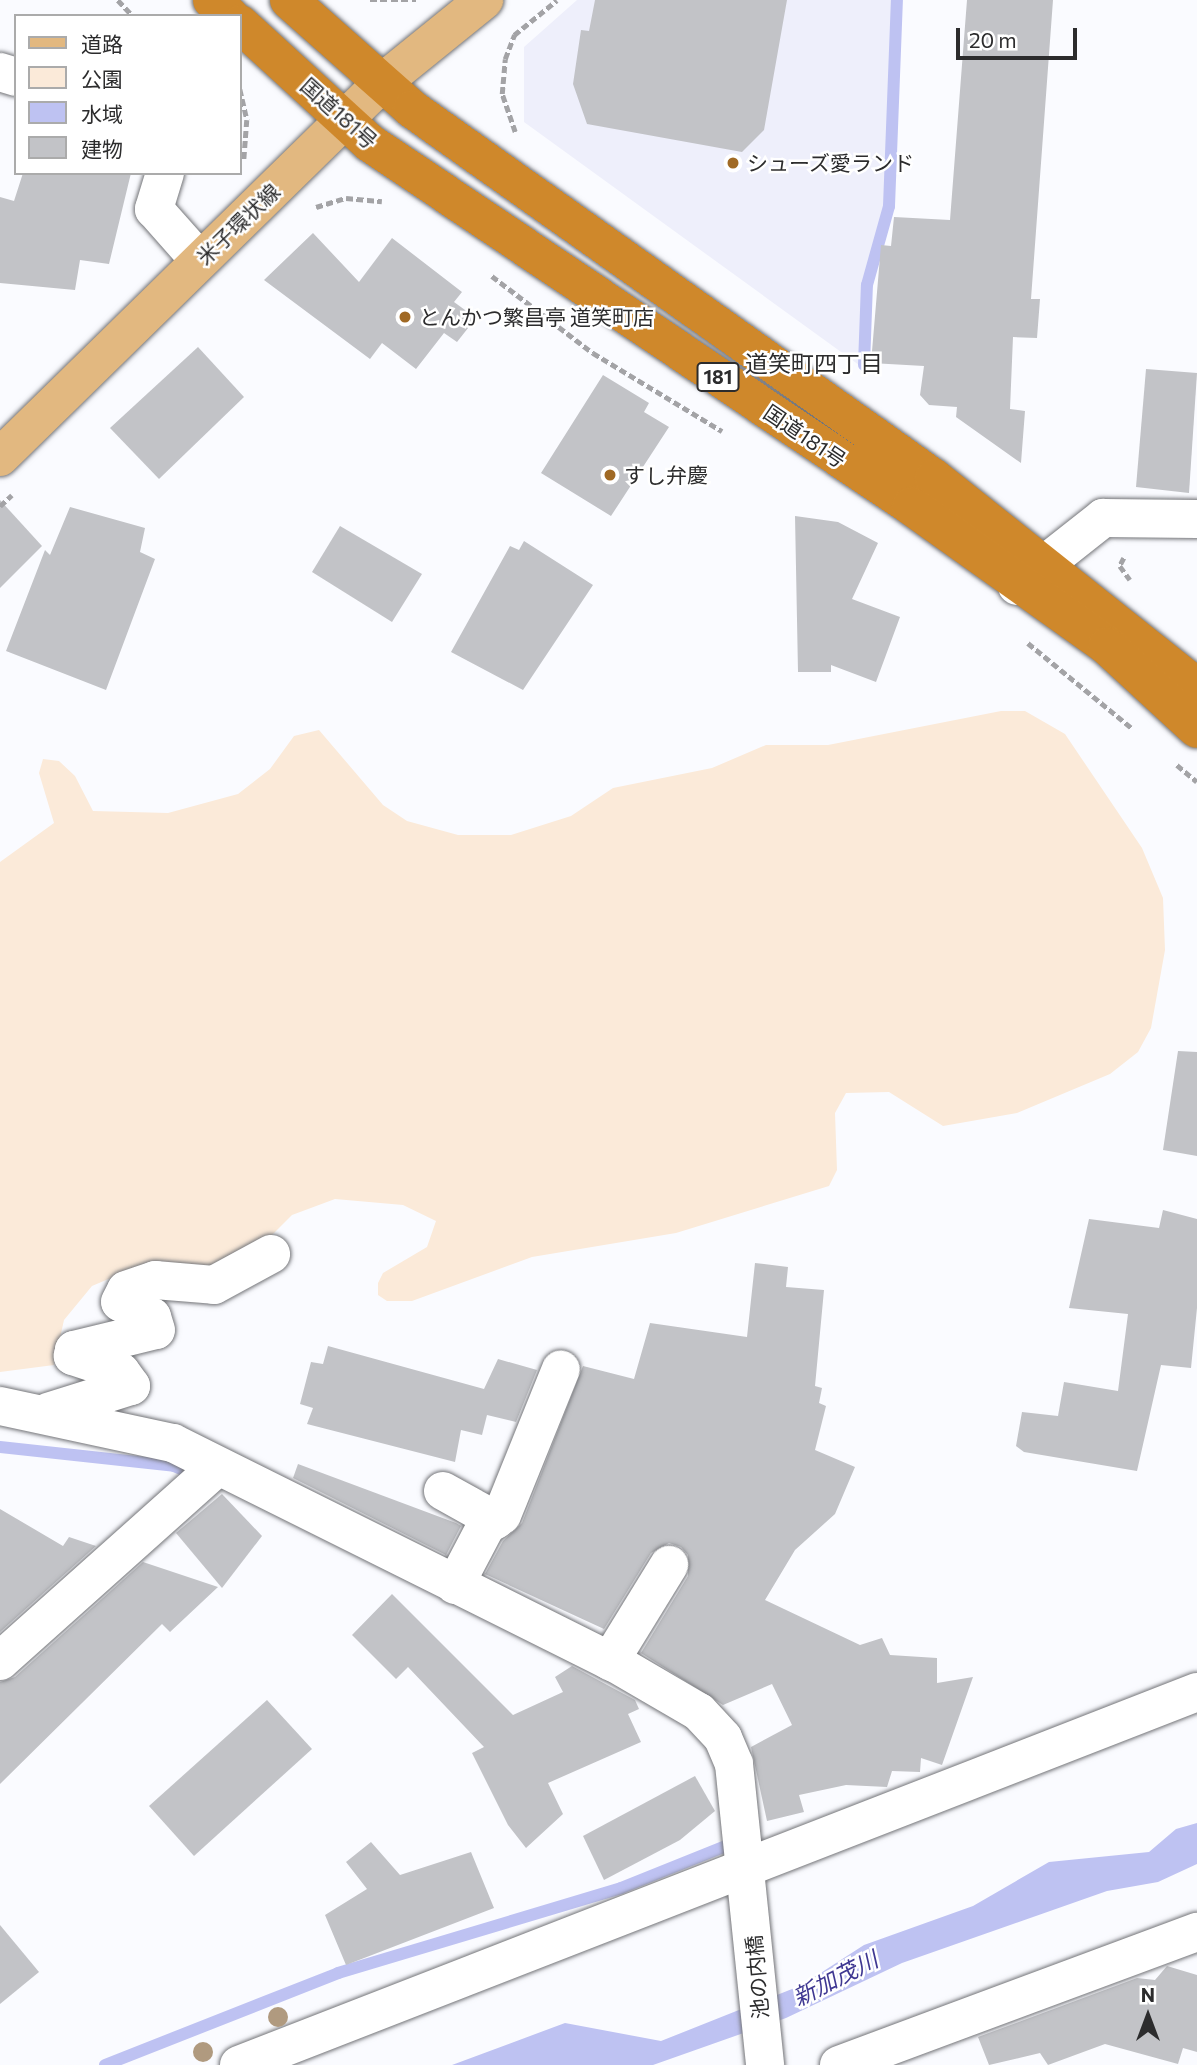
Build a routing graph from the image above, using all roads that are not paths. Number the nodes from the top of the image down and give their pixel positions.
1 (212, 0) edge
2 (289, 0) edge
3 (484, 0) edge
4 (228, 14) edge
5 (242, 26) edge
6 (384, 80) junction
7 (346, 118) junction
8 (164, 175) edge
9 (200, 261) junction
10 (10, 472) edge
11 (1197, 519) edge
12 (1028, 576) junction
13 (1197, 687) edge
14 (1197, 729) edge
15 (271, 1254) dead end
16 (561, 1369) dead end
17 (0, 1406) edge
18 (48, 1412) junction
19 (218, 1466) junction
20 (443, 1491) dead end
21 (495, 1520) junction
22 (669, 1565) dead end
23 (454, 1585) junction
24 (0, 1661) edge
25 (610, 1661) junction
26 (1197, 1692) edge
27 (748, 1880) junction
28 (1197, 1932) edge
29 (239, 2065) edge
30 (765, 2065) edge
31 (839, 2065) edge

1 - 4 highway
2 - 6 highway, 国道181号 / 181
3 - 6 main road, 米子環状線
5 - 7 highway, 国道181号 / 181
6 - 7 main road, 米子環状線
6 - 12 highway, 国道181号 / 181
7 - 9 main road, 米子環状線
7 - 12 highway, 国道181号 / 181
8 - 9 street
9 - 10 main road, 米子環状線
11 - 12 street
12 - 13 highway, 国道181号 / 181
12 - 14 highway, 国道181号 / 181
15 - 18 street
16 - 21 street
17 - 18 street, 池の内橋
18 - 19 street, 池の内橋
19 - 23 street, 池の内橋
19 - 24 street
20 - 21 street
21 - 23 street
22 - 25 street
23 - 25 street, 池の内橋
25 - 27 street, 池の内橋
26 - 27 street
27 - 29 street
27 - 30 street, 池の内橋
28 - 31 street

